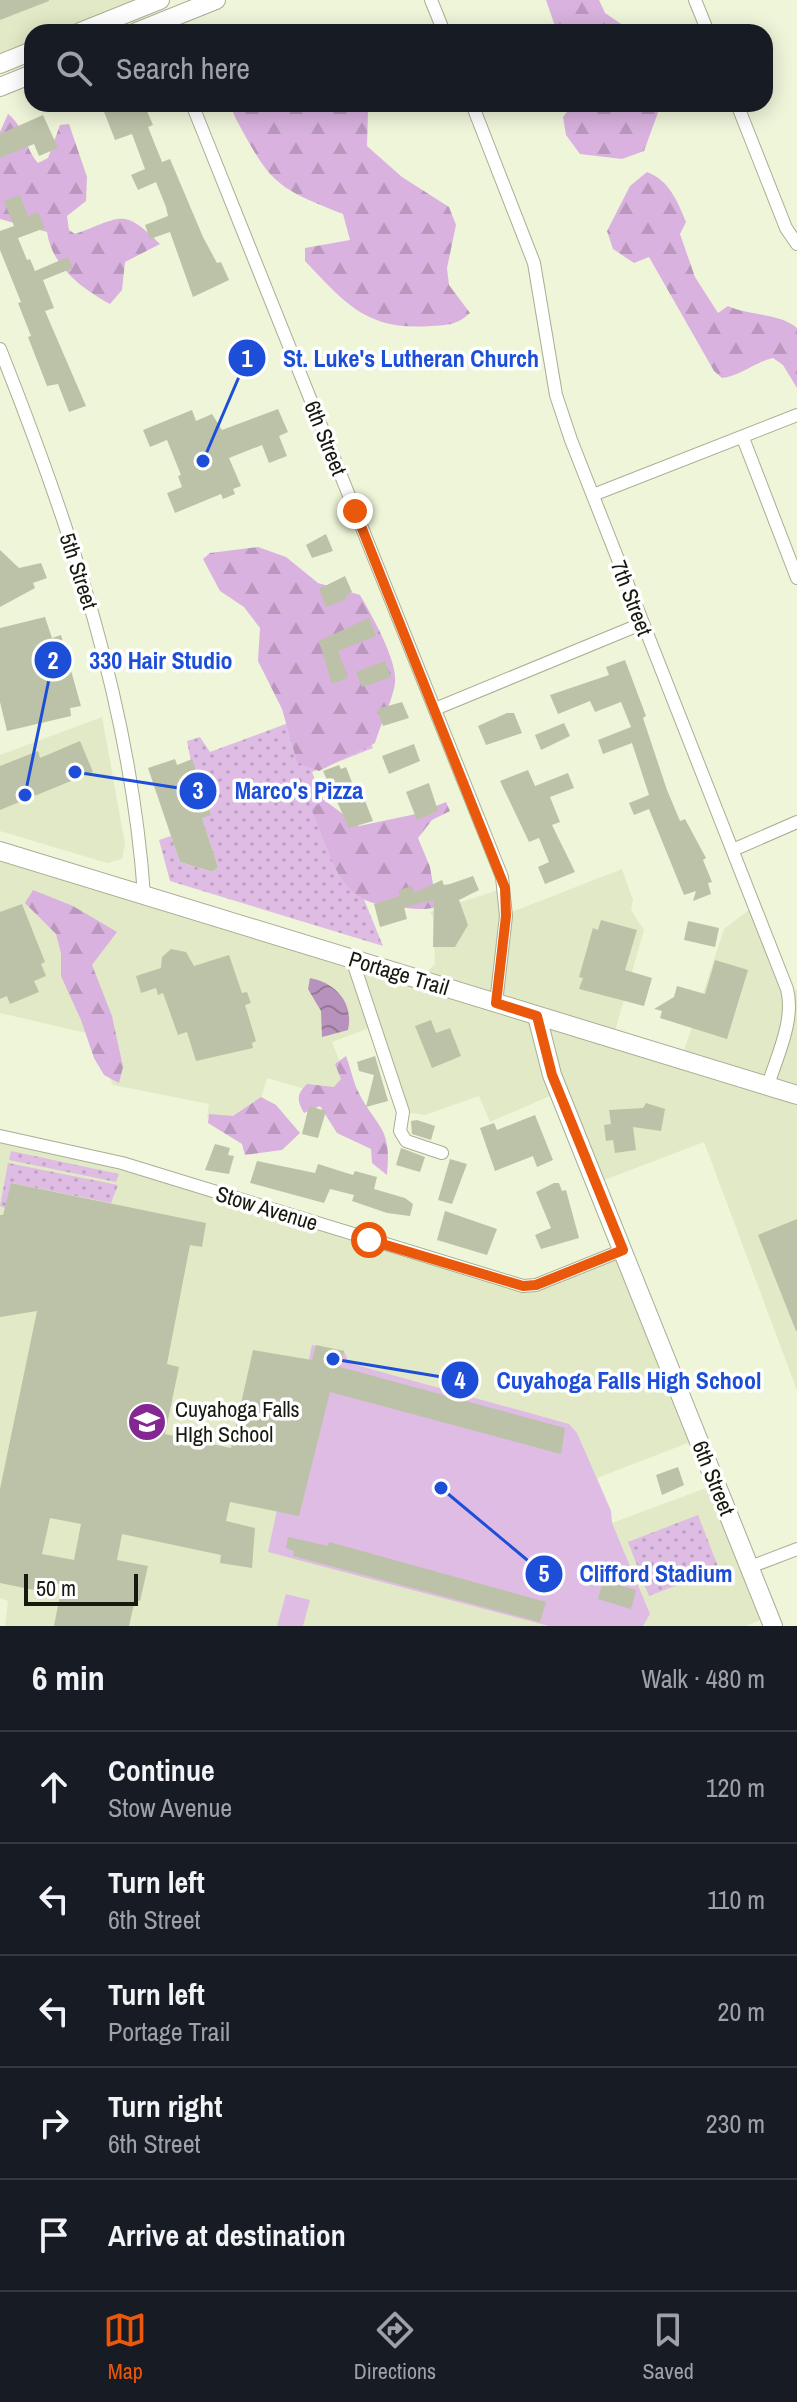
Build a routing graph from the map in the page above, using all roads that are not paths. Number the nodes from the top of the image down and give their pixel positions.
1 (216, 0) edge
2 (431, 0) edge
3 (695, 0) edge
4 (155, 1) edge
5 (99, 24) edge
6 (162, 24) edge
7 (169, 24) edge
8 (441, 24) edge
9 (705, 24) edge
10 (24, 54) edge
11 (0, 64) edge
12 (24, 77) edge
13 (0, 87) edge
14 (195, 112) edge
15 (475, 112) edge
16 (740, 112) edge
17 (797, 244) edge
18 (0, 349) edge
19 (797, 415) edge
20 (743, 438) junction
21 (593, 495) junction
22 (797, 578) edge
23 (641, 624) junction
24 (435, 709) junction
25 (797, 822) edge
26 (735, 849) junction
27 (0, 851) edge
28 (144, 895) junction
29 (352, 959) junction
30 (496, 1003) junction
31 (537, 1016) junction
32 (768, 1085) junction
33 (797, 1095) edge
34 (0, 1136) edge
35 (442, 1153) dead end
36 (623, 1250) junction
37 (797, 1549) edge
38 (750, 1567) junction
39 (773, 1626) edge

1 - 7 main road
2 - 8 street
3 - 9 street
4 - 5 main road
4 - 6 street
10 - 11 main road
12 - 13 main road
14 - 24 street, 6th Street
15 - 21 street, 7th Street
16 - 17 street
18 - 28 street, 5th Street
19 - 20 street
20 - 21 street
20 - 22 street
21 - 23 street, 7th Street
23 - 24 street
23 - 26 street, 7th Street
24 - 30 street, 6th Street
25 - 26 street
26 - 32 street, 7th Street
27 - 28 main road, Portage Trail
28 - 29 main road, Portage Trail
29 - 30 main road, Portage Trail
29 - 35 street
30 - 31 main road, Portage Trail
31 - 32 main road, Portage Trail
31 - 36 main road, 6th Street
32 - 33 main road, Portage Trail
34 - 36 street, Stow Avenue
36 - 38 main road, 6th Street
37 - 38 street
38 - 39 main road, 6th Street

